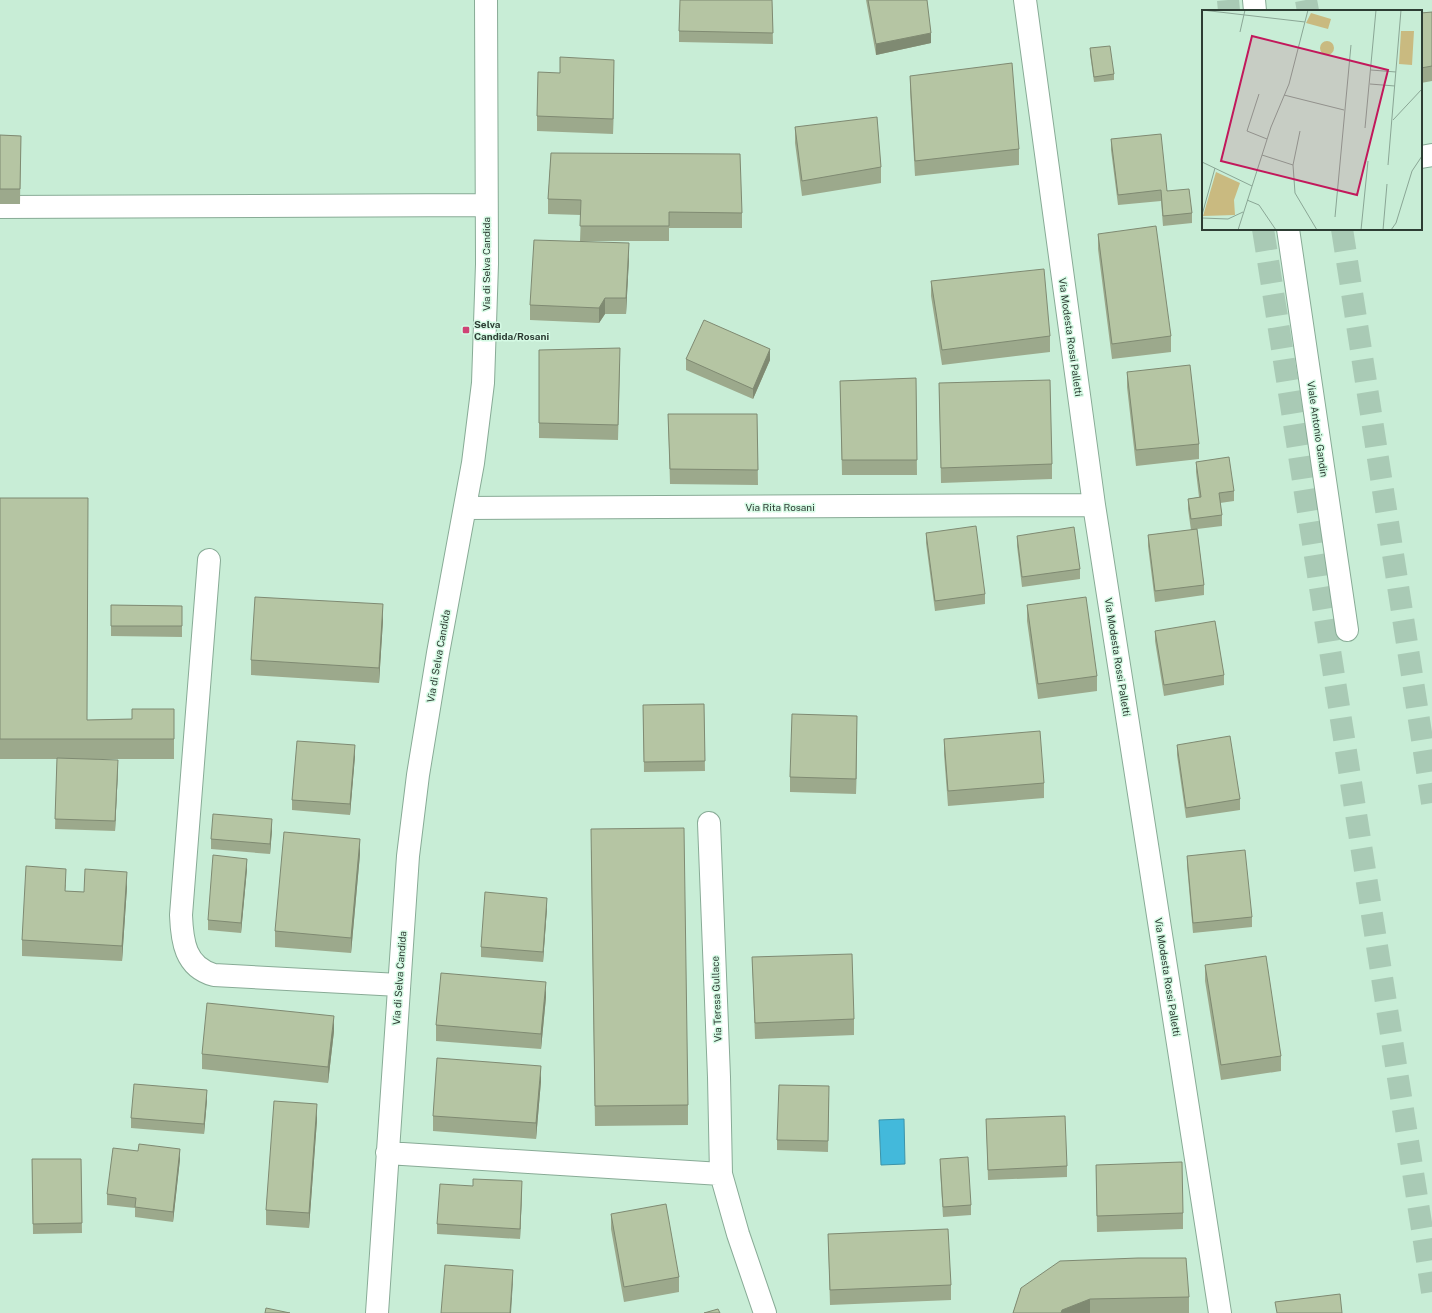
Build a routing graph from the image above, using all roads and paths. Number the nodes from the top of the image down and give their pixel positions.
1 (486, 0) edge
2 (1025, 0) edge
3 (1254, 0) edge
4 (1256, 10) edge
5 (1432, 156) edge
6 (1422, 157) edge
7 (486, 205) junction
8 (0, 207) edge
9 (1288, 230) edge
10 (1094, 505) junction
11 (465, 508) junction
12 (209, 560) dead end
13 (1347, 630) dead end
14 (709, 823) dead end
15 (399, 985) junction
16 (387, 1153) junction
17 (721, 1174) junction
18 (377, 1313) edge
19 (766, 1313) edge
20 (1220, 1313) edge

1 - 7 street, Via di Selva Candida
2 - 10 street, Via Modesta Rossi Palletti
3 - 4 street
5 - 6 street
7 - 8 street
7 - 11 street, Via di Selva Candida
9 - 13 street, Viale Antonio Gandin
10 - 11 street, Via Rita Rosani
10 - 20 street, Via Modesta Rossi Palletti
11 - 15 street, Via di Selva Candida
12 - 15 street
14 - 17 street, Via Teresa Gullace
15 - 16 street, Via di Selva Candida
16 - 17 street
16 - 18 street, Via di Selva Candida
17 - 19 street, Via Teresa Gullace

